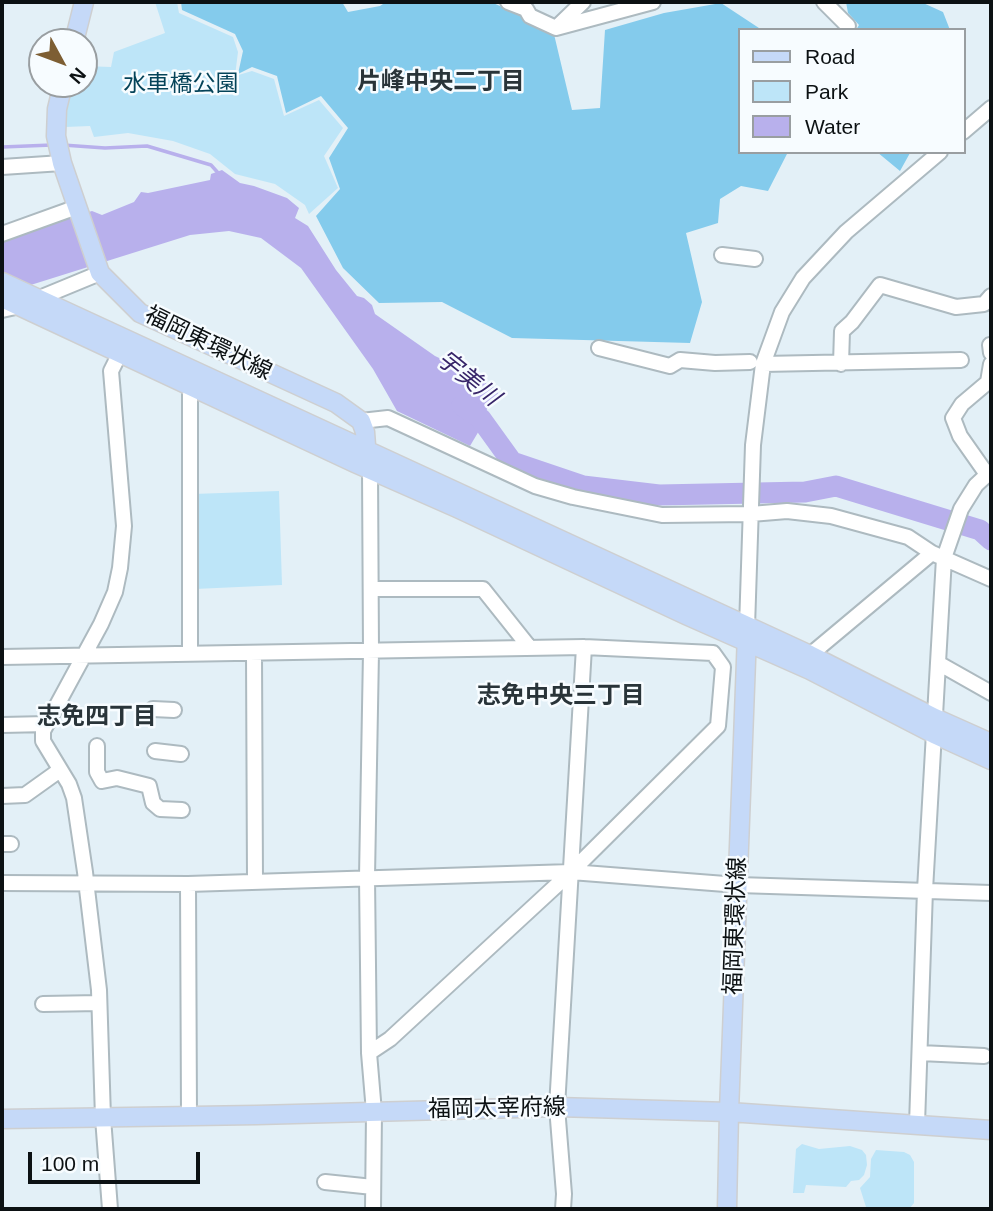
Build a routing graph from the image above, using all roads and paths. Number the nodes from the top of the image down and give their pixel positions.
1 (84, 2) edge
2 (508, 2) edge
3 (583, 2) edge
4 (653, 2) edge
5 (824, 2) edge
6 (527, 6) edge
7 (617, 6) edge
8 (848, 26) dead end
9 (78, 28) edge
10 (556, 28) junction
11 (60, 98) edge
12 (991, 108) edge
13 (965, 130) edge
14 (938, 154) edge
15 (61, 160) junction
16 (2, 167) edge
17 (78, 210) junction
18 (2, 234) edge
19 (722, 255) dead end
20 (755, 259) dead end
21 (98, 269) junction
22 (2, 282) edge
23 (991, 296) edge
24 (18, 302) edge
25 (599, 348) dead end
26 (120, 353) junction
27 (961, 360) dead end
28 (757, 363) junction
29 (841, 364) junction
30 (991, 364) edge
31 (193, 387) junction
32 (361, 421) junction
33 (365, 450) junction
34 (370, 470) junction
35 (989, 472) edge
36 (751, 514) junction
37 (941, 554) junction
38 (991, 579) edge
39 (371, 589) junction
40 (747, 634) junction
41 (584, 647) junction
42 (530, 648) junction
43 (371, 652) junction
44 (190, 653) junction
45 (254, 654) junction
46 (84, 655) junction
47 (810, 655) junction
48 (2, 657) edge
49 (939, 663) junction
50 (991, 693) edge
51 (153, 709) dead end
52 (174, 710) dead end
53 (47, 724) junction
54 (2, 725) edge
55 (935, 726) junction
56 (991, 743) edge
57 (97, 746) dead end
58 (155, 751) dead end
59 (181, 754) dead end
60 (991, 760) edge
61 (60, 770) junction
62 (2, 796) edge
63 (182, 810) dead end
64 (571, 872) junction
65 (366, 877) junction
66 (255, 881) junction
67 (85, 882) junction
68 (2, 883) edge
69 (188, 884) junction
70 (738, 885) junction
71 (925, 890) junction
72 (991, 893) edge
73 (99, 1003) junction
74 (43, 1004) dead end
75 (369, 1053) junction
76 (920, 1053) junction
77 (984, 1056) dead end
78 (557, 1107) junction
79 (374, 1112) junction
80 (729, 1112) junction
81 (189, 1116) junction
82 (103, 1118) junction
83 (2, 1119) edge
84 (917, 1124) junction
85 (991, 1130) edge
86 (326, 1182) dead end
87 (373, 1186) junction
88 (110, 1209) edge
89 (373, 1209) edge
90 (563, 1209) edge
91 (727, 1209) edge

1 - 9 main road
2 - 6 street
3 - 10 street
4 - 7 street
5 - 8 street
6 - 10 street
7 - 10 street
11 - 15 main road, 福岡東環状線
12 - 13 street
14 - 28 street
15 - 16 street
15 - 17 main road, 福岡東環状線
17 - 18 street
17 - 21 main road, 福岡東環状線
19 - 20 street
21 - 24 street
21 - 32 main road, 福岡東環状線
22 - 24 main road
23 - 29 street
24 - 26 main road, 福岡東環状線
24 - 33 main road, 福岡東環状線
25 - 28 street
26 - 31 main road, 福岡東環状線
26 - 46 street
27 - 29 street
28 - 29 street
28 - 36 street
30 - 35 street
31 - 34 main road, 福岡東環状線
31 - 44 street
32 - 33 main road
32 - 36 street
33 - 34 main road
33 - 40 main road, 福岡東環状線
34 - 39 street
34 - 40 main road, 福岡東環状線
35 - 37 street
36 - 37 street
36 - 40 street
37 - 38 street
37 - 47 street
37 - 49 street
39 - 42 street
39 - 43 street
40 - 47 main road, 福岡東環状線
40 - 55 main road, 福岡東環状線
40 - 70 main road, 福岡東環状線
41 - 42 street
41 - 64 street
41 - 64 street
42 - 43 street
43 - 45 street
43 - 65 street
44 - 45 street
44 - 46 street
45 - 66 street
46 - 48 street
46 - 53 street
47 - 55 main road, 福岡東環状線
49 - 50 street
49 - 55 street
51 - 52 street
53 - 54 street
53 - 61 street
55 - 56 main road, 福岡東環状線
55 - 60 main road, 福岡東環状線
55 - 71 street
57 - 63 street
58 - 59 street
61 - 62 street
61 - 67 street
64 - 65 street
64 - 70 street
64 - 75 street
64 - 78 street
65 - 66 street
65 - 75 street
66 - 69 street
67 - 68 street
67 - 69 street
67 - 73 street
69 - 81 street
70 - 71 street
70 - 80 main road, 福岡東環状線
71 - 72 street
71 - 76 street
73 - 74 street
73 - 82 street
75 - 79 street
76 - 77 street
76 - 84 street
78 - 79 main road, 福岡太宰府線
78 - 80 main road, 福岡太宰府線
78 - 90 street
79 - 81 main road, 福岡太宰府線
79 - 87 street
80 - 84 main road, 福岡太宰府線
80 - 91 main road, 福岡東環状線
81 - 82 main road, 福岡太宰府線
82 - 83 main road, 福岡太宰府線
82 - 88 street
84 - 85 main road, 福岡太宰府線
86 - 87 street
87 - 89 street

